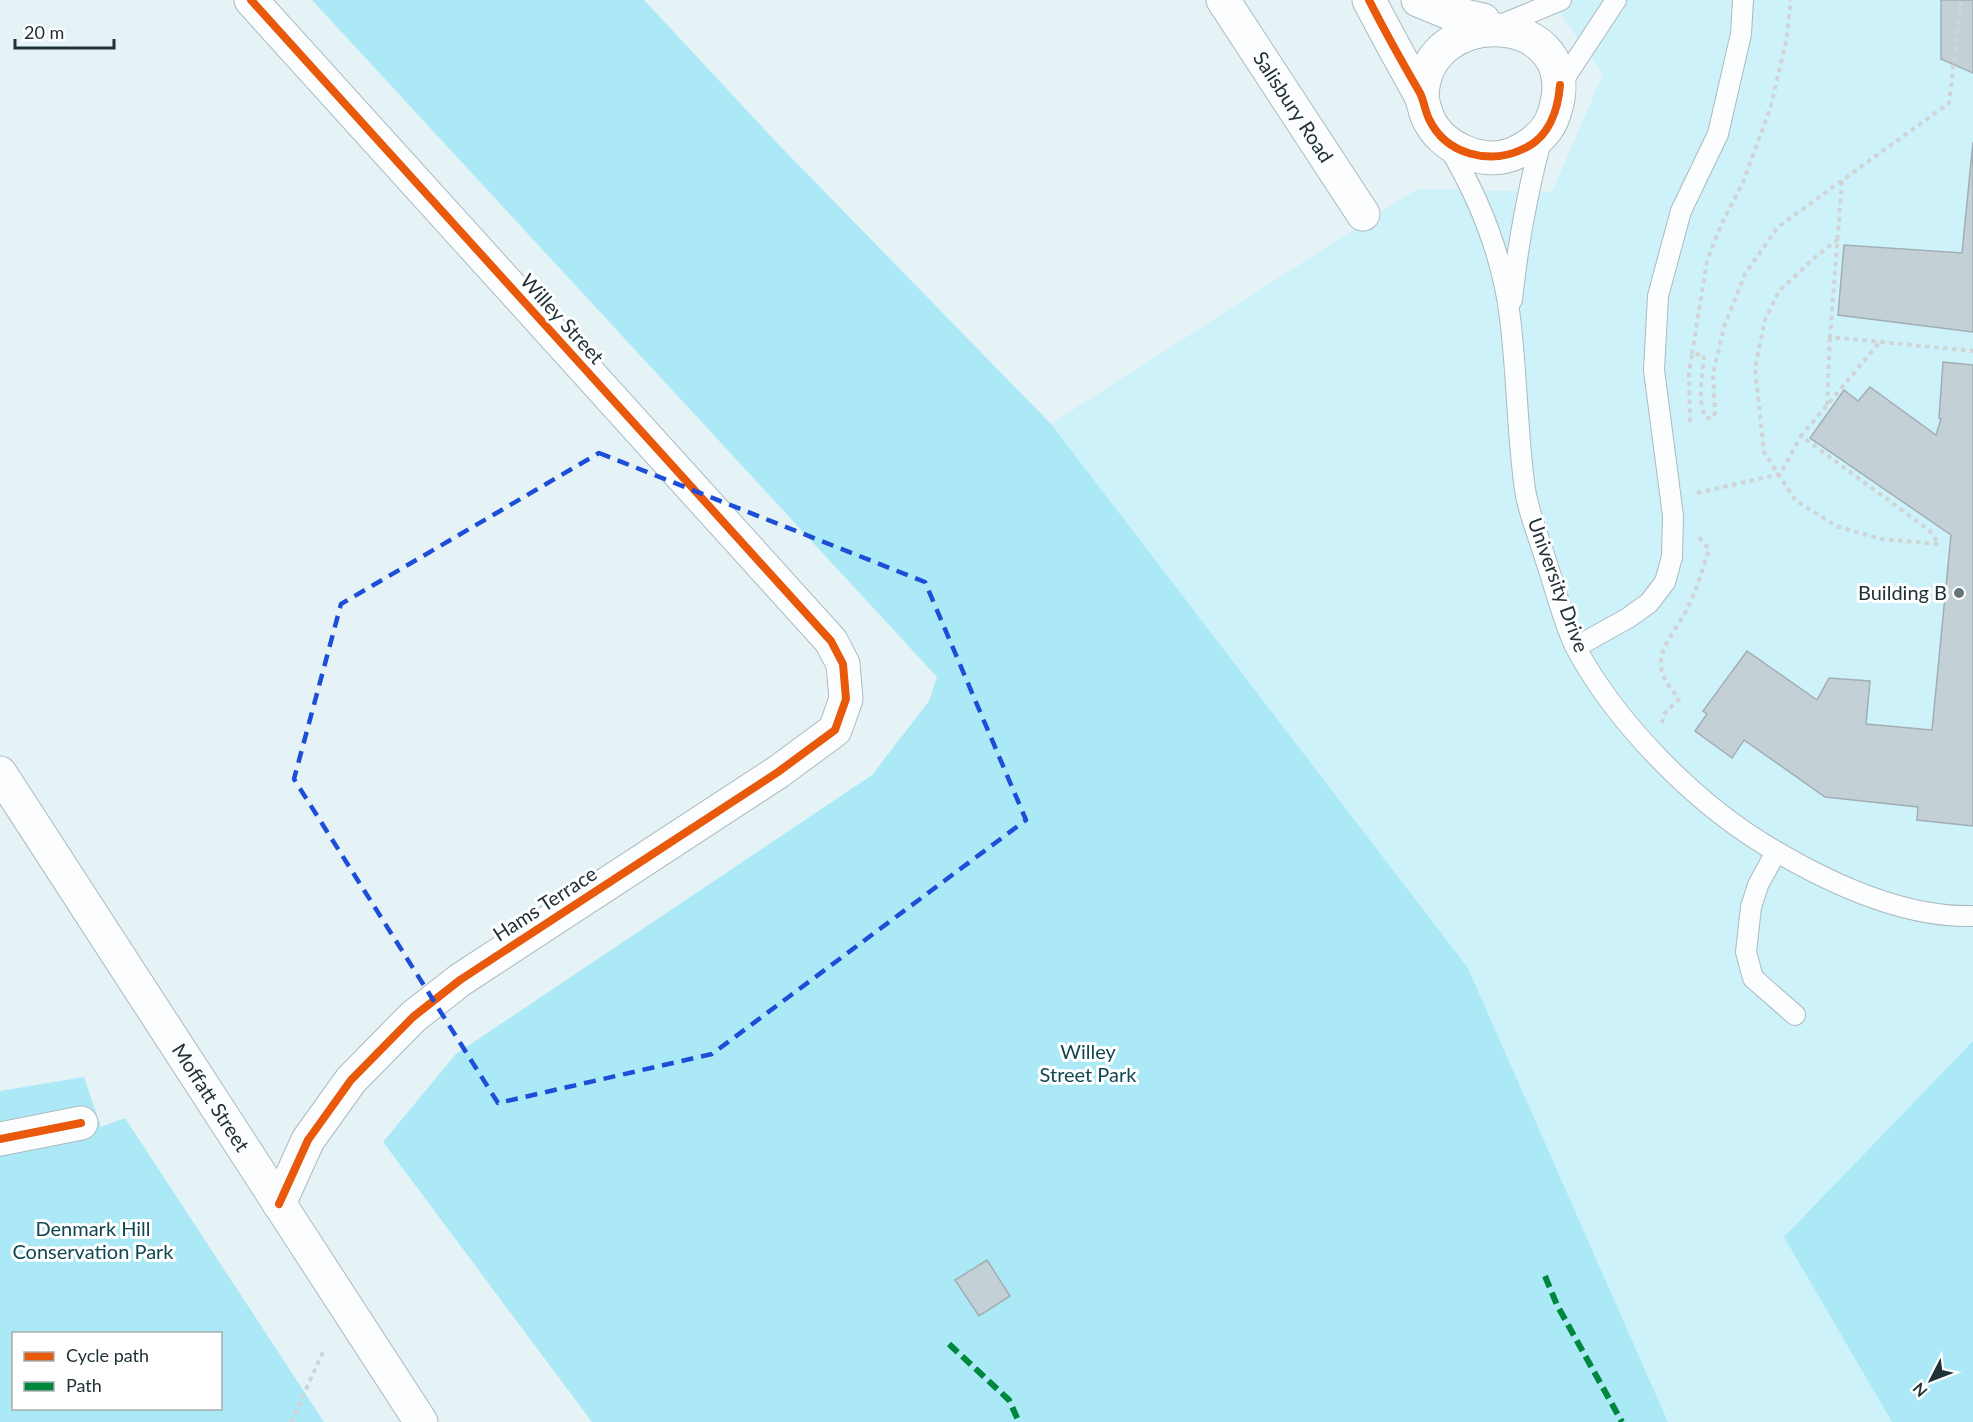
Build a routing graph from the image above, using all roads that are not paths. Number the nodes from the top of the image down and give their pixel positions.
1 (251, 0) edge
2 (1223, 0) edge
3 (1369, 0) edge
4 (1418, 0) edge
5 (1561, 0) edge
6 (1616, 0) edge
7 (1743, 0) edge
8 (1496, 21) junction
9 (1560, 85) junction
10 (1422, 97) junction
11 (1542, 135) junction
12 (1443, 138) junction
13 (1363, 214) dead end
14 (1510, 316) junction
15 (1576, 647) junction
16 (843, 664) joint
17 (0, 772) edge
18 (1776, 852) junction
19 (1973, 916) edge
20 (1795, 1015) dead end
21 (81, 1123) dead end
22 (0, 1139) edge
23 (279, 1204) junction
24 (421, 1422) edge

1 - 16 street, Willey Street
2 - 13 street, Salisbury Road
3 - 10 street
4 - 8 street
5 - 8 lane
6 - 9 lane
7 - 15 lane
8 - 9 street
8 - 10 street
9 - 11 street
10 - 12 street
11 - 12 street
11 - 14 lane, University Drive
12 - 14 lane, University Drive
14 - 15 lane, University Drive
15 - 18 lane, University Drive
16 - 23 street, Hams Terrace
17 - 23 street, Moffatt Street
18 - 19 lane, University Drive
18 - 20 lane
21 - 22 street
23 - 24 street, Moffatt Street

